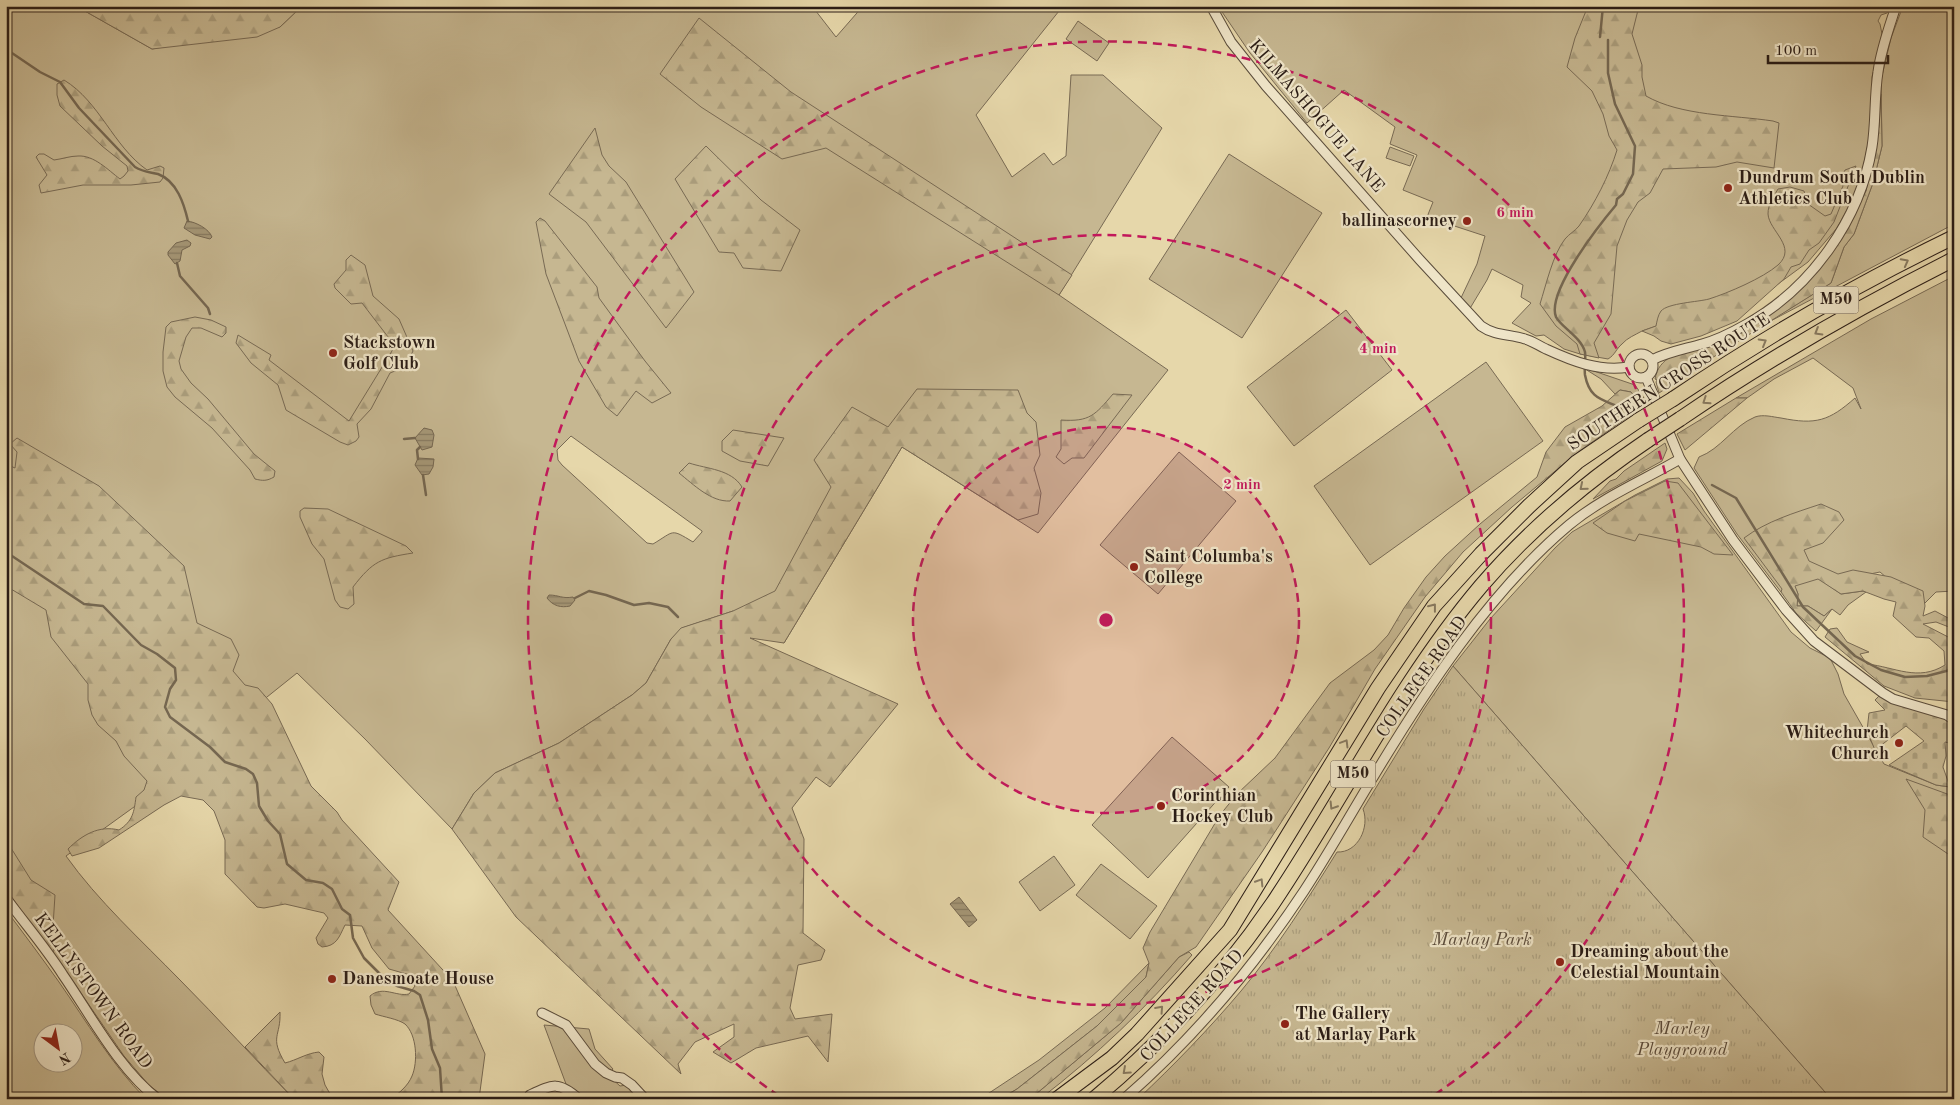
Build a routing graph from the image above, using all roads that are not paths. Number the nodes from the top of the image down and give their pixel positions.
1 (1211, 6) edge
2 (1896, 6) edge
3 (1954, 237) edge
4 (1954, 259) edge
5 (1652, 360) junction
6 (1628, 367) junction
7 (1646, 377) junction
8 (1680, 459) junction
9 (1954, 720) edge
10 (6, 898) edge
11 (542, 1013) dead end
12 (158, 1099) edge
13 (531, 1099) edge
14 (579, 1099) edge
15 (645, 1099) edge
16 (1057, 1099) edge
17 (1094, 1099) edge
18 (1124, 1099) edge

1 - 6 street, KILMASHOGUE LANE
2 - 5 street
16 -> 3 highway, SOUTHERN CROSS ROUTE / M50, bridge
4 -> 17 highway, SOUTHERN CROSS ROUTE / M50, bridge
5 - 6 street
5 - 7 street
6 - 7 street
7 - 8 street
8 - 9 street
8 - 18 street, COLLEGE ROAD
10 - 12 street, KELLYSTOWN ROAD
11 - 15 street
13 - 14 street

